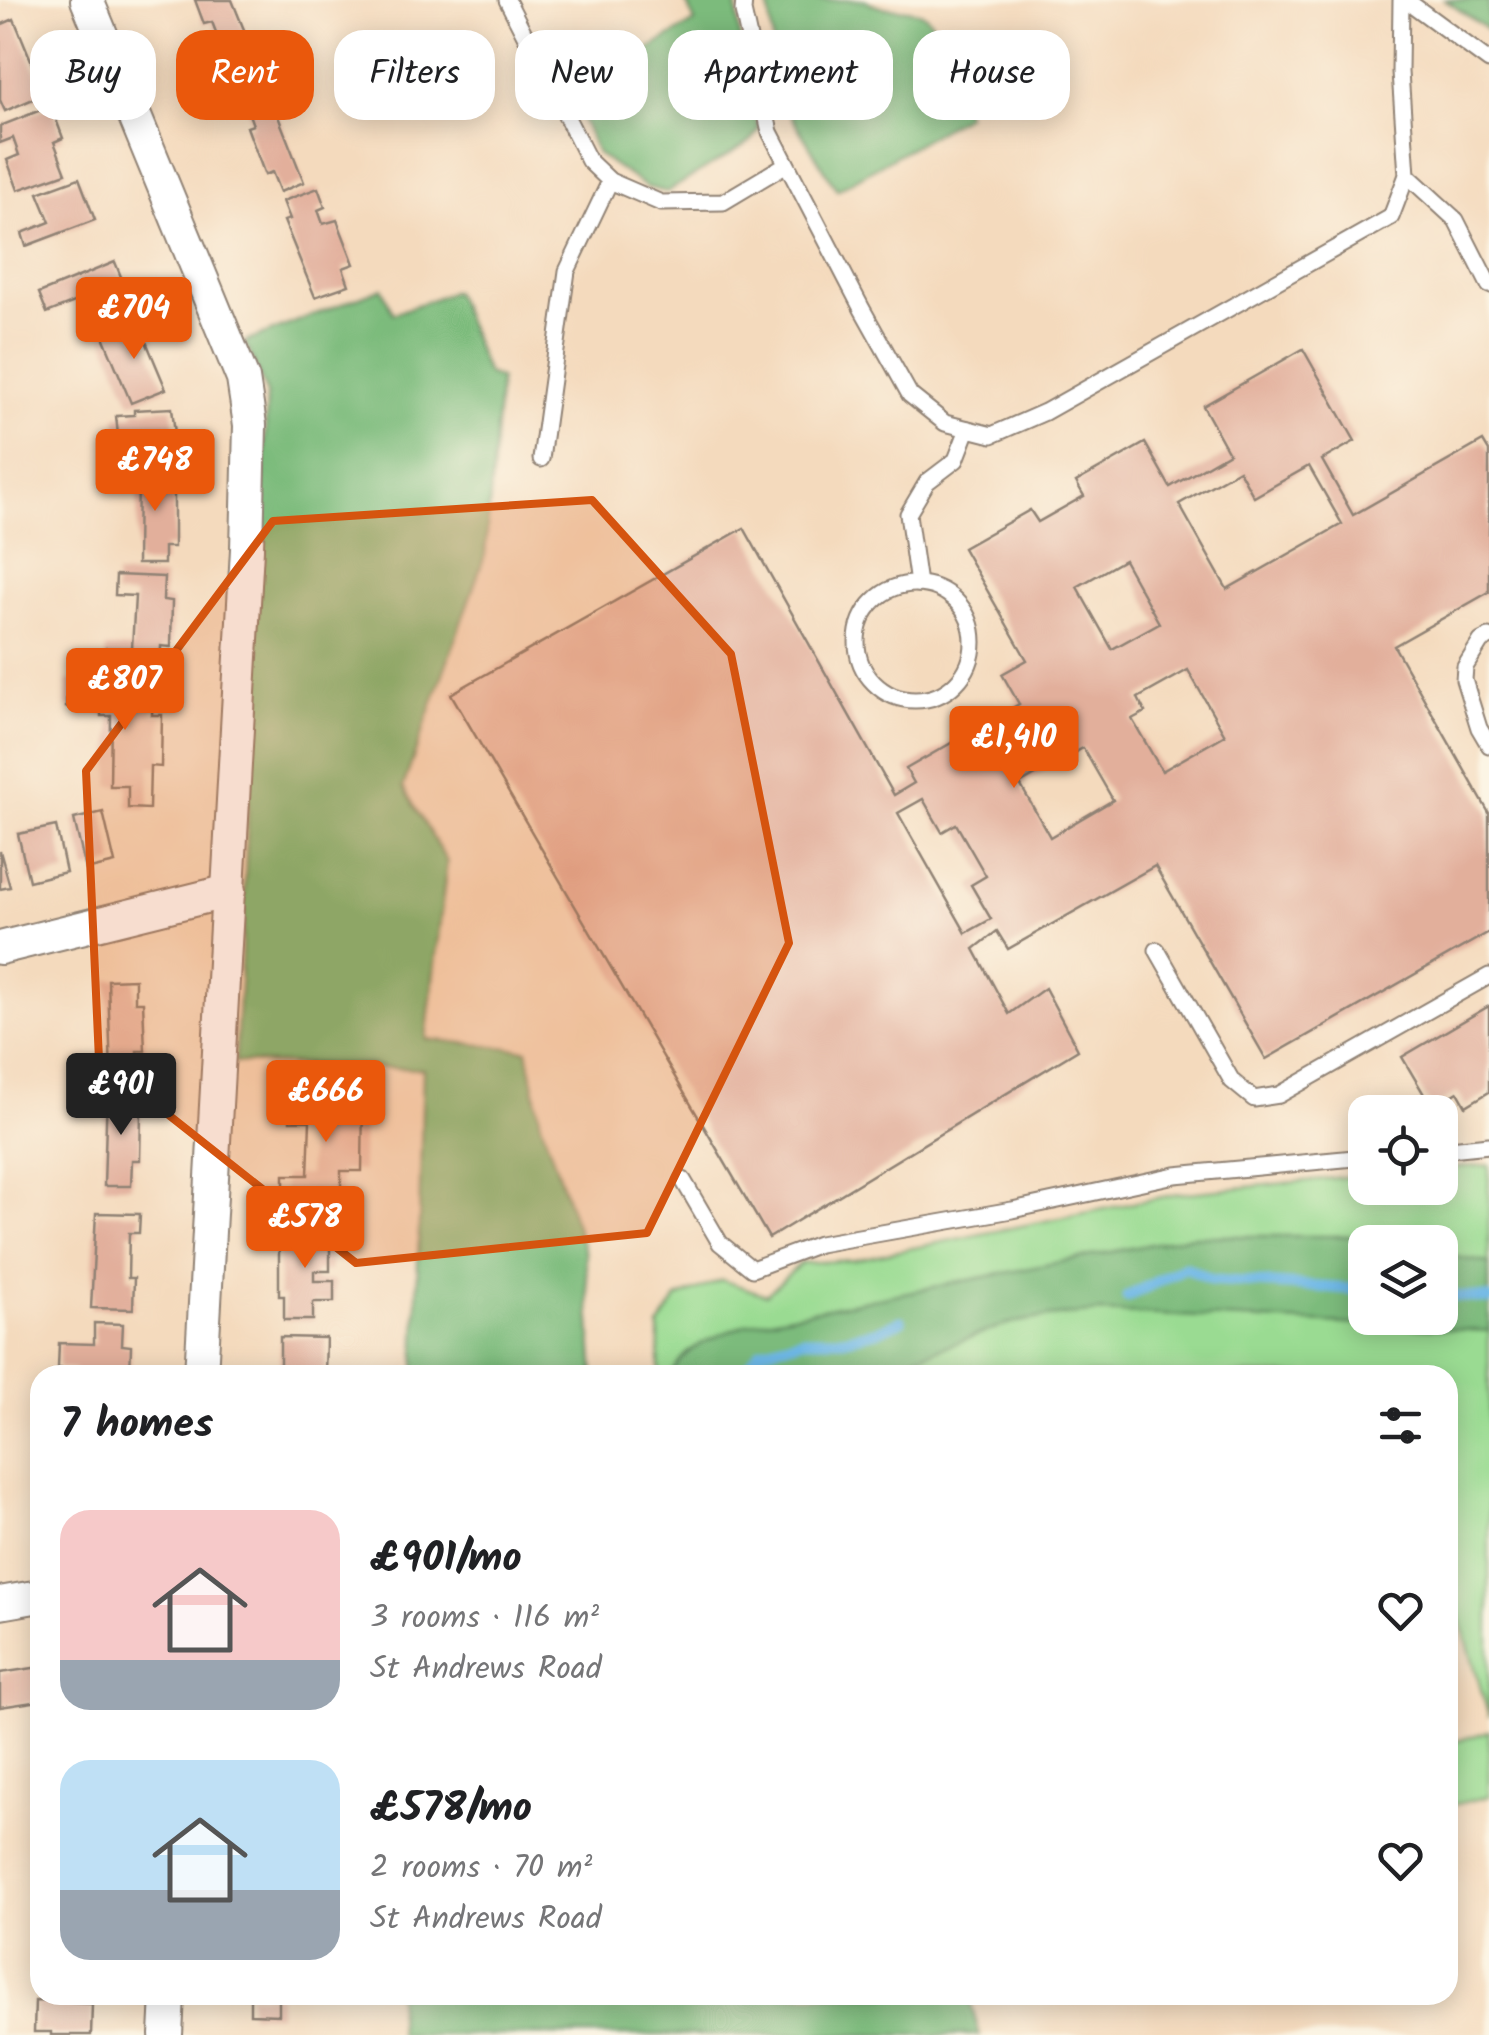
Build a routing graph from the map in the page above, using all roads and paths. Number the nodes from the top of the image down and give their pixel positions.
1 (87, 0) edge
2 (507, 0) edge
3 (744, 0) edge
4 (1404, 0) edge
5 (1489, 61) edge
6 (785, 165) junction
7 (1407, 174) junction
8 (610, 181) junction
9 (1489, 285) edge
10 (968, 429) junction
11 (541, 459) dead end
12 (918, 584) junction
13 (1489, 636) edge
14 (1489, 745) edge
15 (229, 891) junction
16 (0, 948) edge
17 (1158, 950) dead end
18 (1489, 976) edge
19 (1489, 1145) edge
20 (1458, 1148) edge
21 (1348, 1159) edge
22 (683, 1180) dead end
23 (202, 1365) edge
24 (30, 1598) edge
25 (0, 1603) edge
26 (168, 2005) edge
27 (166, 2035) edge

1 - 15 street
2 - 8 lane
3 - 6 lane
4 - 5 lane
4 - 7 lane
6 - 8 lane
6 - 10 lane
7 - 9 lane
7 - 10 lane
8 - 11 lane
10 - 12 lane
12 - 12 lane
13 - 14 lane
15 - 16 street
15 - 23 street
17 - 18 lane
19 - 20 lane
21 - 22 lane
24 - 25 street
26 - 27 street

